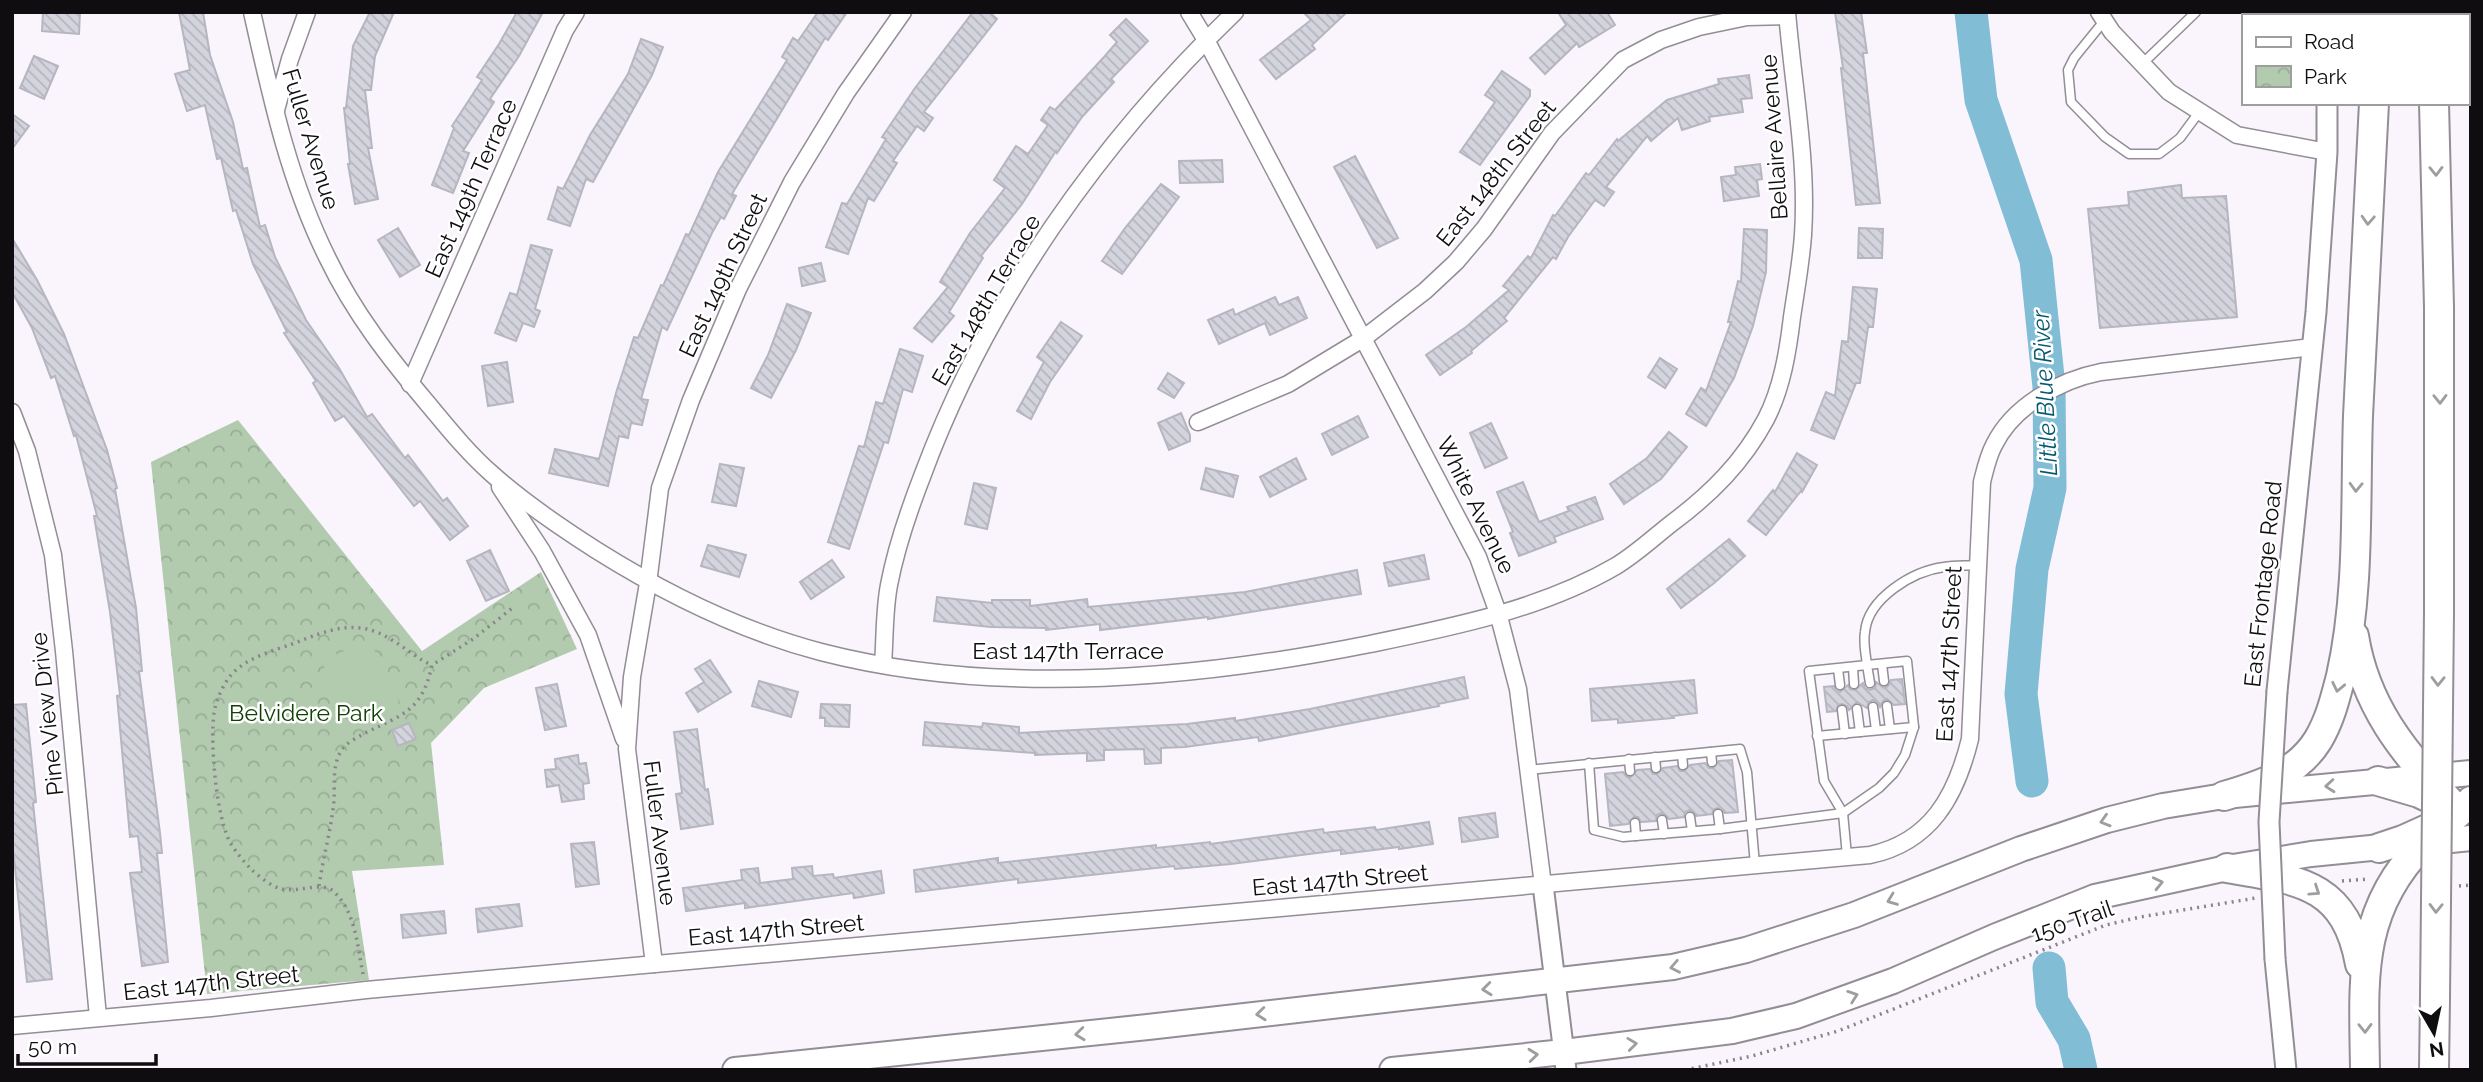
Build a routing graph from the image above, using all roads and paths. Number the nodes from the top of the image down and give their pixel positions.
1 (252, 12) edge
2 (307, 12) edge
3 (576, 12) edge
4 (903, 12) edge
5 (1189, 12) edge
6 (1234, 12) edge
7 (2196, 12) edge
8 (1787, 14) edge
9 (2101, 16) edge
10 (1206, 40) junction
11 (2142, 64) junction
12 (2327, 105) edge
13 (2374, 105) edge
14 (2434, 105) edge
15 (2200, 111) junction
16 (275, 113) junction
17 (2327, 152) junction
18 (1364, 338) junction
19 (2312, 347) junction
20 (410, 383) junction
21 (12, 412) edge
22 (1198, 422) dead end
23 (491, 473) junction
24 (1977, 565) junction
25 (648, 583) junction
26 (515, 606) dead end
27 (1498, 613) junction
28 (2352, 620) junction
29 (883, 664) junction
30 (1882, 664) junction
31 (432, 665) junction
32 (1867, 665) junction
33 (1853, 667) junction
34 (1838, 669) junction
35 (1884, 681) dead end
36 (1870, 682) dead end
37 (1854, 684) dead end
38 (1840, 685) dead end
39 (1887, 706) dead end
40 (1873, 707) dead end
41 (1857, 709) dead end
42 (1843, 710) dead end
43 (1914, 727) junction
44 (1890, 729) junction
45 (1876, 730) junction
46 (1860, 732) junction
47 (1845, 734) junction
48 (1817, 736) junction
49 (627, 749) junction
50 (1711, 751) junction
51 (1682, 755) junction
52 (1655, 757) junction
53 (1629, 760) junction
54 (1712, 762) dead end
55 (1589, 763) junction
56 (1683, 765) dead end
57 (1656, 768) dead end
58 (1528, 770) junction
59 (1630, 771) dead end
60 (2471, 773) edge
61 (2426, 776) junction
62 (2378, 781) junction
63 (2224, 796) junction
64 (2469, 811) edge
65 (1843, 813) junction
66 (1718, 814) dead end
67 (1690, 817) dead end
68 (1662, 820) dead end
69 (1635, 823) dead end
70 (1751, 823) junction
71 (1720, 829) junction
72 (1692, 831) junction
73 (1664, 834) junction
74 (1636, 836) junction
75 (2471, 838) edge
76 (2423, 843) junction
77 (2379, 848) junction
78 (1847, 856) junction
79 (1755, 865) junction
80 (2227, 868) junction
81 (2394, 880) junction
82 (1543, 885) junction
83 (319, 886) junction
84 (2459, 886) dead end
85 (2471, 886) edge
86 (2321, 895) junction
87 (2261, 897) dead end
88 (654, 964) junction
89 (1555, 982) junction
90 (2364, 985) junction
91 (366, 990) junction
92 (98, 1017) junction
93 (12, 1026) edge
94 (1565, 1061) edge
95 (735, 1070) edge
96 (1392, 1070) edge
97 (1685, 1070) edge
98 (2286, 1070) edge
99 (2365, 1070) edge
100 (2434, 1070) edge

1 - 16 street, Fuller Avenue
2 - 16 street
3 - 20 street, East 149th Terrace
4 - 25 street, East 149th Street
5 - 10 street, White Avenue
6 - 10 street, East 148th Terrace
7 - 11 lane
8 - 18 street, East 148th Street
8 - 27 street, Bellaire Avenue
9 - 11 street
9 - 15 lane
10 - 18 street, White Avenue
10 - 29 street, East 148th Terrace
11 - 15 street
12 - 17 street, East Frontage Road
13 -> 28 highway
14 -> 100 highway, bridge
15 - 17 street
16 - 20 street, Fuller Avenue
17 - 19 street, East Frontage Road
18 - 22 street, East 148th Street
18 - 27 street, White Avenue
19 - 24 street, East 147th Street
19 - 98 street, East Frontage Road, bridge
20 - 23 street, Fuller Avenue
21 - 92 street, Pine View Drive
23 - 25 street, Fuller Avenue
23 - 49 street, Fuller Avenue
24 - 32 lane
24 - 78 street, East 147th Street
25 - 29 street, East 147th Terrace
25 - 49 street, Fuller Avenue
26 - 31 path
27 - 29 street, East 147th Terrace
27 - 58 street, White Avenue
28 - 61 highway
28 -> 63 highway
30 - 32 lane
30 - 35 lane
30 - 43 lane
31 - 83 path
31 - 83 path
32 - 33 lane
32 - 36 lane
33 - 34 lane
33 - 37 lane
34 - 38 lane
34 - 48 lane
39 - 44 lane
40 - 45 lane
41 - 46 lane
42 - 47 lane
43 - 44 lane
43 - 65 lane
44 - 45 lane
45 - 46 lane
46 - 47 lane
47 - 48 lane
48 - 65 lane
49 - 88 street, Fuller Avenue
50 - 51 lane
50 - 54 lane
50 - 70 lane
51 - 52 lane
51 - 56 lane
52 - 53 lane
52 - 57 lane
53 - 55 lane
53 - 59 lane
55 - 58 lane
55 - 74 lane
58 - 82 street, White Avenue
60 - 61 main road
61 - 62 main road
61 - 64 highway
62 -> 63 main road
62 - 64 highway
63 -> 89 main road
64 - 76 highway
64 - 77 highway
65 - 70 lane
65 - 78 lane
66 - 71 lane
67 - 72 lane
68 - 73 lane
69 - 74 lane
70 - 71 lane
70 - 79 lane
71 - 72 lane
72 - 73 lane
73 - 74 lane
75 - 76 main road
76 - 77 main road
76 - 81 highway
77 - 80 main road
78 - 79 street, East 147th Street
79 - 82 street, East 147th Street
80 -> 86 highway
94 -> 80 main road
81 - 86 path
81 - 90 highway
82 - 88 street, East 147th Street
82 - 89 street, White Avenue
83 - 91 path
84 - 85 path
86 - 90 highway
87 - 97 path, 150 Trail
88 - 91 street, East 147th Street
89 - 94 street, White Avenue
89 -> 95 main road
90 -> 99 highway
91 - 92 street, East 147th Street
92 - 93 street, East 147th Street
96 -> 94 main road

